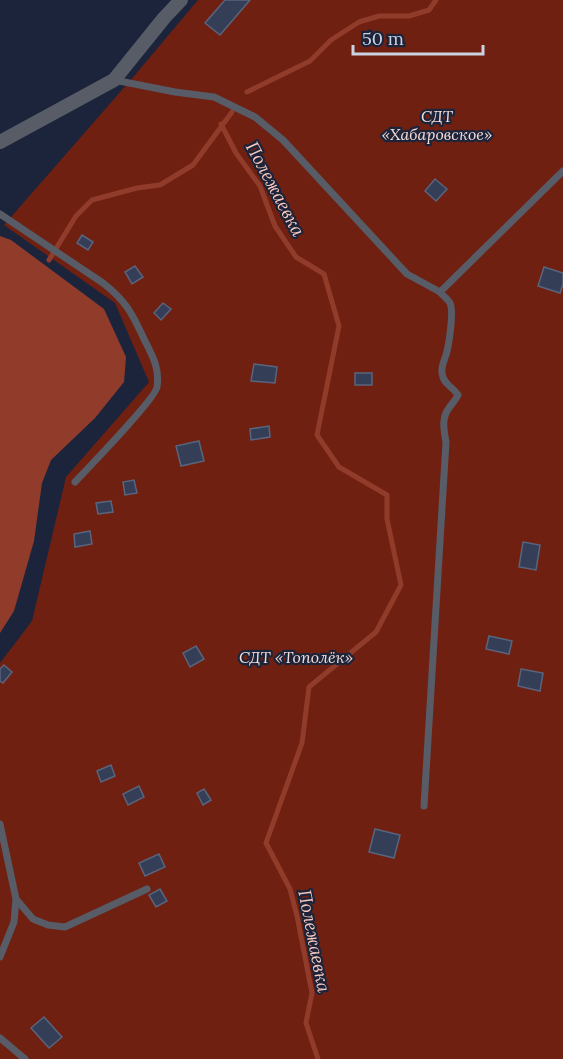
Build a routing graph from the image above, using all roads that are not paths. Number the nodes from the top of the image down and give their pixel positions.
1 (181, 0) edge
2 (114, 80) junction
3 (0, 142) edge
4 (563, 171) edge
5 (0, 214) edge
6 (440, 292) junction
7 (75, 482) dead end
8 (424, 806) dead end
9 (0, 824) edge
10 (147, 889) dead end
11 (16, 898) junction
12 (0, 957) edge
13 (0, 1038) edge
14 (25, 1059) edge

1 - 2 street
2 - 3 street
2 - 6 lane
4 - 6 lane
5 - 7 lane
6 - 8 lane
9 - 11 lane
10 - 11 lane
11 - 12 lane
13 - 14 lane

